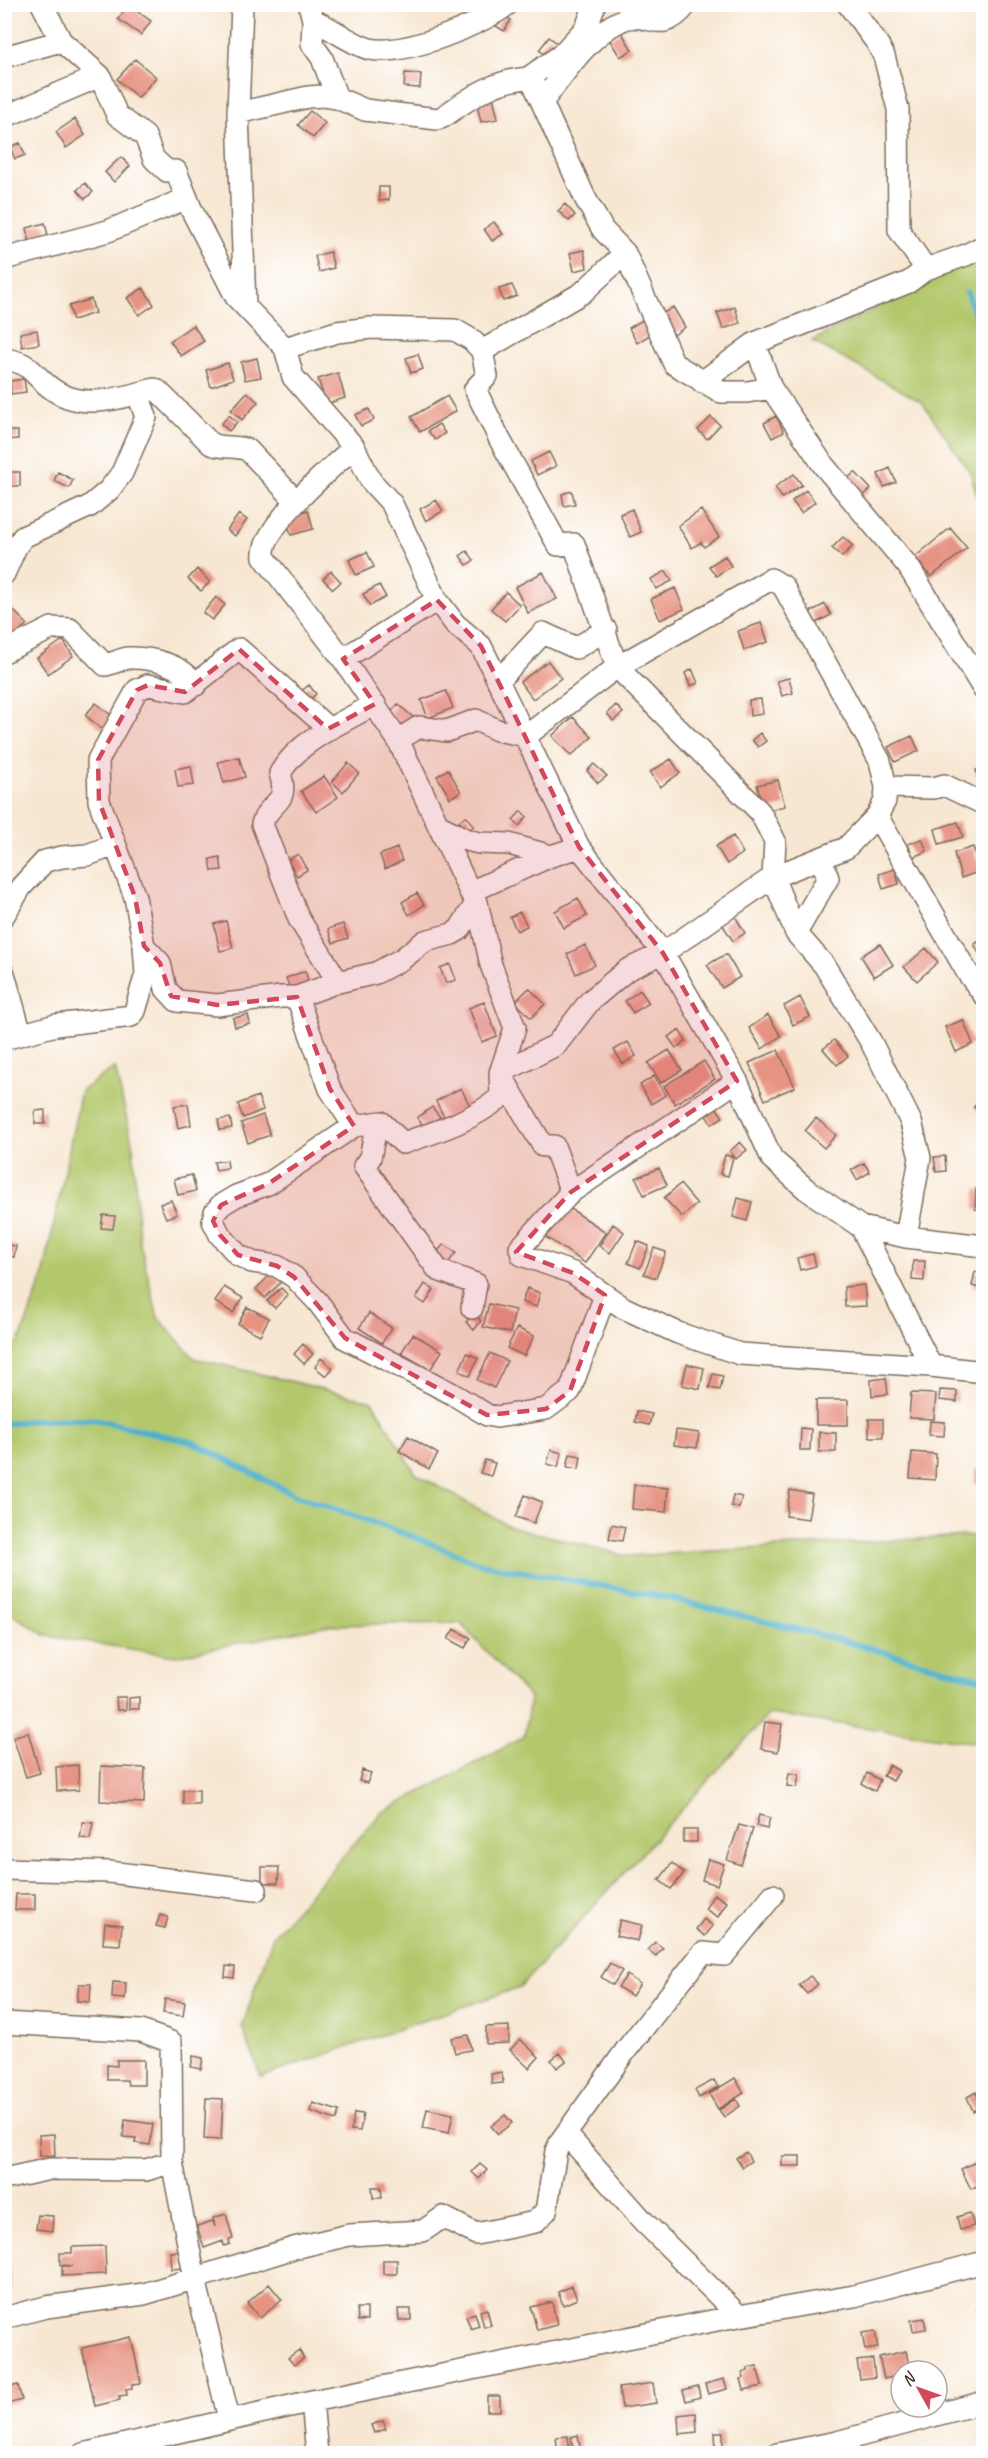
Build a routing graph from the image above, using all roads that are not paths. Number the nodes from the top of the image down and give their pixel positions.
1 (42, 4) edge
2 (242, 4) edge
3 (508, 4) edge
4 (595, 4) edge
5 (687, 4) edge
6 (848, 4) edge
7 (311, 12) edge
8 (61, 41) junction
9 (4, 57) edge
10 (100, 76) junction
11 (528, 78) junction
12 (337, 98) junction
13 (543, 101) junction
14 (238, 113) junction
15 (4, 117) edge
16 (187, 198) junction
17 (984, 246) edge
18 (625, 253) junction
19 (4, 259) edge
20 (926, 269) junction
21 (245, 306) junction
22 (755, 343) junction
23 (285, 348) junction
24 (482, 351) junction
25 (4, 359) edge
26 (702, 382) junction
27 (771, 388) junction
28 (138, 394) junction
29 (354, 447) junction
30 (296, 501) junction
31 (10, 544) edge
32 (4, 574) edge
33 (437, 600) junction
34 (606, 630) junction
35 (4, 652) edge
36 (343, 658) junction
37 (617, 668) junction
38 (498, 681) junction
39 (196, 685) junction
40 (984, 690) edge
41 (375, 704) junction
42 (329, 729) junction
43 (526, 736) junction
44 (398, 740) junction
45 (885, 787) junction
46 (984, 804) edge
47 (877, 816) junction
48 (440, 826) junction
49 (115, 845) junction
50 (579, 847) junction
51 (846, 848) junction
52 (551, 856) junction
53 (821, 858) junction
54 (772, 877) junction
55 (828, 878) junction
56 (473, 897) junction
57 (4, 915) edge
58 (796, 933) junction
59 (144, 946) junction
60 (663, 953) junction
61 (4, 974) edge
62 (338, 982) junction
63 (984, 995) edge
64 (297, 997) junction
65 (13, 1036) edge
66 (500, 1073) junction
67 (737, 1081) junction
68 (377, 1123) junction
69 (354, 1126) junction
70 (571, 1192) junction
71 (861, 1227) junction
72 (906, 1237) junction
73 (984, 1246) edge
74 (606, 1295) junction
75 (472, 1308) dead end
76 (931, 1366) junction
77 (984, 1372) edge
78 (4, 1869) edge
79 (256, 1890) dead end
80 (773, 1895) dead end
81 (4, 2023) edge
82 (566, 2134) junction
83 (172, 2162) junction
84 (4, 2179) edge
85 (984, 2262) edge
86 (195, 2279) junction
87 (739, 2316) junction
88 (4, 2318) edge
89 (312, 2401) junction
90 (984, 2402) edge
91 (228, 2419) junction
92 (83, 2454) edge
93 (317, 2454) edge
94 (777, 2454) edge

1 - 8 street
2 - 14 street
3 - 7 street
4 - 11 street
5 - 13 street
6 - 20 street
7 - 12 street
8 - 9 street
8 - 10 street
10 - 15 street
10 - 16 street
11 - 12 street
11 - 13 street
12 - 14 street
13 - 18 street
14 - 21 street
16 - 19 street
16 - 21 street
17 - 20 street
18 - 24 street
18 - 26 street
20 - 22 street
21 - 23 street
22 - 26 street
22 - 27 street
23 - 24 street
23 - 29 street
24 - 34 street
25 - 28 street
26 - 27 street
27 - 40 street
28 - 30 street
28 - 31 street
29 - 30 street
29 - 33 street
30 - 36 street
31 - 32 street
33 - 36 street
33 - 38 street
34 - 37 street
34 - 38 street
35 - 39 street
36 - 41 street
37 - 43 street
37 - 45 street
37 - 54 street
38 - 43 street
39 - 42 street
39 - 49 street
41 - 42 street
41 - 44 street
42 - 62 street
43 - 44 street
43 - 50 street
44 - 48 street
45 - 46 street
45 - 47 street
47 - 51 street
47 - 63 street
48 - 52 street
48 - 56 street
49 - 57 street
49 - 59 street
50 - 52 street
50 - 60 street
51 - 53 street
51 - 55 street
52 - 56 street
53 - 54 street
53 - 55 street
54 - 58 street
54 - 60 street
55 - 58 street
56 - 62 street
56 - 66 street
58 - 72 street
59 - 64 street
59 - 65 street
60 - 66 street
60 - 67 street
61 - 65 street
62 - 64 street
64 - 69 street
66 - 68 street
66 - 70 street
67 - 70 street
67 - 71 street
68 - 69 street
68 - 75 street
69 - 74 street
70 - 74 street
71 - 72 street
71 - 76 street
72 - 73 street
74 - 76 street
76 - 77 street
78 - 79 street
80 - 82 street
81 - 83 street
82 - 86 street
82 - 87 street
83 - 84 street
83 - 86 street
85 - 87 street
86 - 88 street
86 - 91 street
87 - 89 street
89 - 91 street
89 - 93 street
90 - 94 street
91 - 92 street

